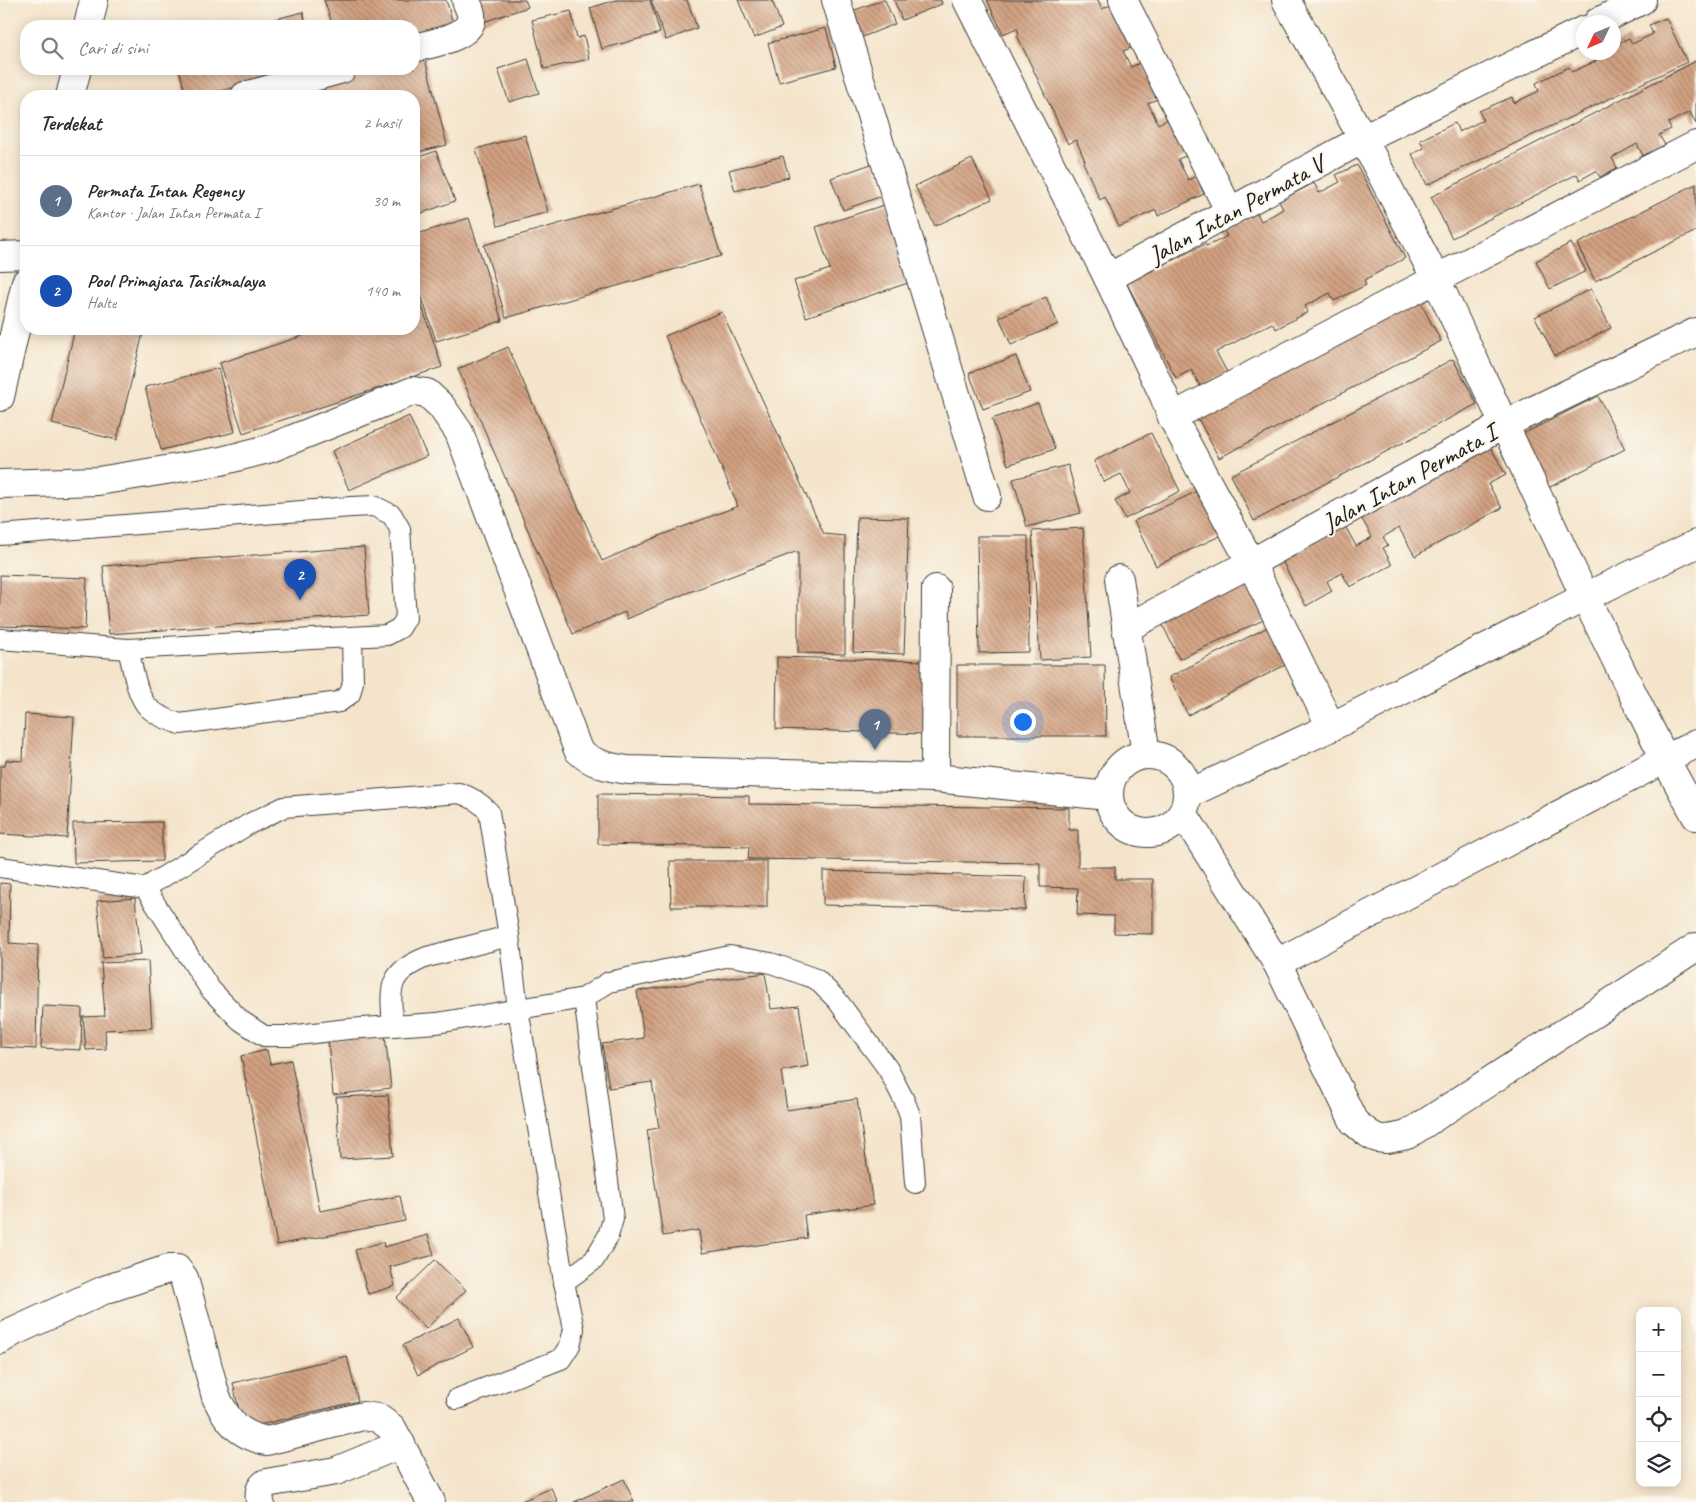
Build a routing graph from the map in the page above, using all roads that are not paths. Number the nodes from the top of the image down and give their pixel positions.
1 (94, 0) edge
2 (466, 0) edge
3 (836, 0) edge
4 (967, 0) edge
5 (1123, 0) edge
6 (1642, 0) edge
7 (1295, 3) edge
8 (1612, 15) edge
9 (89, 20) edge
10 (1576, 34) edge
11 (420, 46) edge
12 (75, 75) edge
13 (320, 75) edge
14 (72, 90) edge
15 (267, 90) edge
16 (1363, 139) junction
17 (1696, 145) edge
18 (1230, 212) junction
19 (20, 255) edge
20 (0, 256) edge
21 (1108, 278) junction
22 (1436, 279) junction
23 (20, 302) edge
24 (1696, 332) edge
25 (4, 356) edge
26 (0, 397) edge
27 (1172, 417) junction
28 (1503, 425) junction
29 (0, 484) edge
30 (987, 496) dead end
31 (0, 534) edge
32 (1696, 544) edge
33 (1251, 563) junction
34 (1119, 579) dead end
35 (936, 589) dead end
36 (1585, 597) junction
37 (1126, 628) junction
38 (352, 637) junction
39 (0, 639) edge
40 (128, 649) junction
41 (1330, 727) junction
42 (1696, 744) edge
43 (1146, 754) junction
44 (1665, 759) junction
45 (935, 778) junction
46 (1108, 796) junction
47 (1185, 803) junction
48 (1696, 816) edge
49 (0, 867) edge
50 (145, 888) junction
51 (509, 936) junction
52 (1696, 947) edge
53 (1277, 963) junction
54 (584, 998) junction
55 (518, 1009) junction
56 (393, 1026) junction
57 (916, 1184) dead end
58 (564, 1282) junction
59 (0, 1340) edge
60 (457, 1399) dead end
61 (401, 1444) junction
62 (260, 1502) edge
63 (432, 1502) edge

1 - 9 main road
2 - 11 main road
3 - 30 main road
4 - 21 main road
5 - 18 main road
6 - 8 main road
7 - 16 main road
10 - 16 main road, Jalan Intan Permata V
12 - 14 main road
13 - 15 main road
16 - 18 main road, Jalan Intan Permata V
16 - 22 main road
17 - 22 main road
18 - 21 main road, Jalan Intan Permata V
19 - 20 main road
21 - 27 main road
22 - 27 main road
22 - 28 main road
23 - 25 main road
24 - 28 main road, Jalan Intan Permata I
25 - 26 main road
27 - 33 main road
28 - 33 main road, Jalan Intan Permata I
28 - 36 main road
29 - 45 main road
31 - 38 lane
32 - 36 main road
33 - 37 main road, Jalan Intan Permata I
33 - 41 main road
34 - 37 main road
35 - 45 main road
36 - 41 main road
36 - 44 main road
37 - 43 main road
38 - 40 lane
38 - 40 lane
39 - 40 lane
41 - 47 main road
42 - 44 main road
43 - 46 main road
43 - 47 main road
44 - 48 main road
44 - 53 main road
45 - 46 main road
46 - 47 main road
47 - 53 main road
49 - 50 lane
50 - 51 lane
50 - 56 lane
51 - 55 lane
51 - 56 lane
52 - 53 main road
54 - 55 lane
54 - 57 lane
54 - 58 lane
55 - 56 lane
55 - 58 lane
58 - 60 lane
59 - 61 main road
61 - 62 main road
61 - 63 main road

